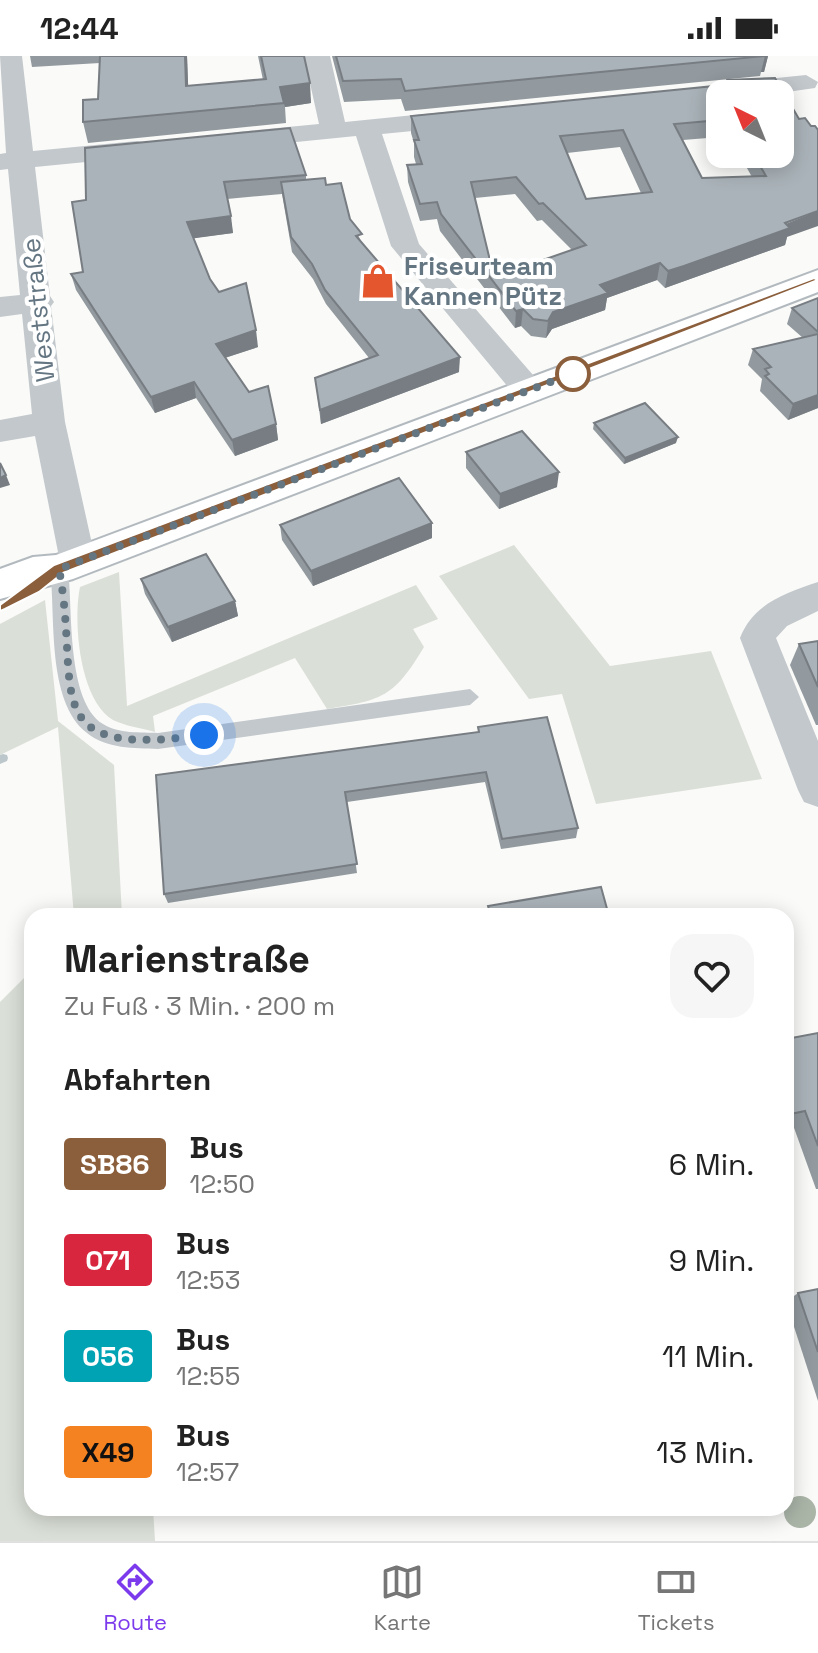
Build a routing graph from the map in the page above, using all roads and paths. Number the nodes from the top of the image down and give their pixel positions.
1 (317, 56) edge
2 (786, 56) edge
3 (6, 65) edge
4 (812, 90) edge
5 (696, 94) edge
6 (492, 115) edge
7 (367, 128) junction
8 (334, 131) junction
9 (209, 142) edge
10 (162, 147) edge
11 (11, 161) edge
12 (818, 280) edge
13 (39, 302) junction
14 (0, 307) edge
15 (529, 391) junction
16 (49, 422) junction
17 (0, 431) edge
18 (68, 565) junction
19 (0, 584) edge
20 (818, 596) edge
21 (0, 605) edge
22 (470, 697) dead end
23 (818, 790) edge

1 - 8 street
2 - 4 street
3 - 11 street, Weststraße
4 - 5 street
6 - 7 street
7 - 8 street
7 - 15 street
8 - 9 street
10 - 11 street
11 - 13 street, Weststraße
12 - 15 street
13 - 14 street
13 - 16 street, Weststraße
15 - 18 street
16 - 17 street
16 - 18 street, Weststraße
18 - 19 street
18 - 21 street
18 - 22 lane
20 - 23 street

